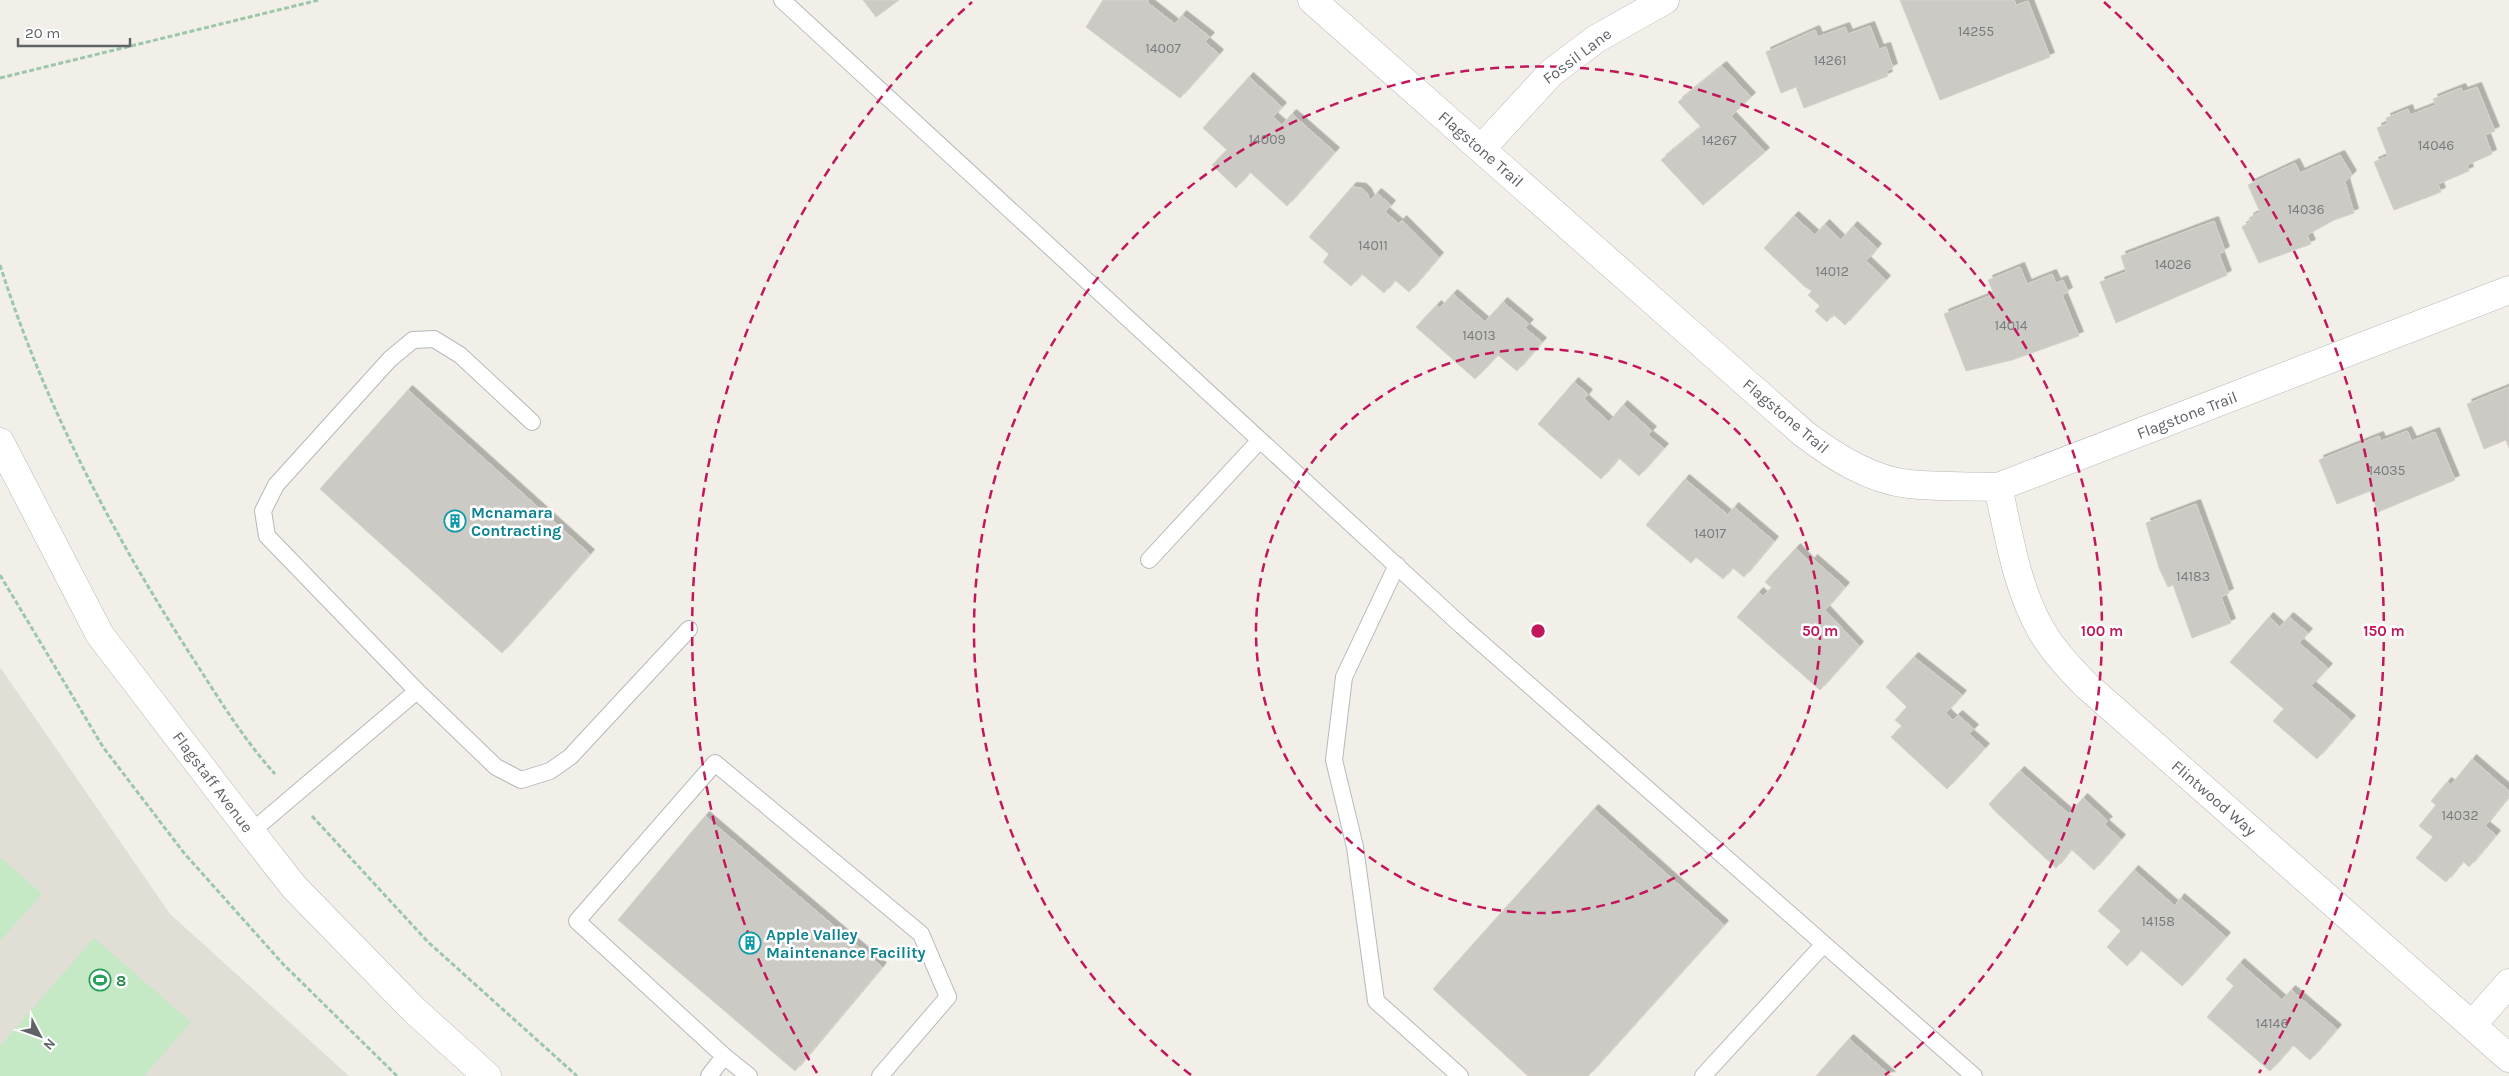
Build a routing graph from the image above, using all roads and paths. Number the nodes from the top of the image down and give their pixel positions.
1 (319, 0) edge
2 (782, 0) edge
3 (1312, 0) edge
4 (1665, 0) edge
5 (0, 78) edge
6 (1481, 149) junction
7 (0, 265) edge
8 (2509, 290) edge
9 (532, 422) dead end
10 (1260, 440) junction
11 (0, 442) edge
12 (1998, 487) junction
13 (1149, 560) dead end
14 (1397, 565) junction
15 (0, 575) edge
16 (689, 629) dead end
17 (417, 691) junction
18 (294, 796) junction
19 (251, 832) junction
20 (1824, 944) junction
21 (2509, 983) edge
22 (2472, 1025) junction
23 (724, 1056) junction
24 (2509, 1058) edge
25 (397, 1076) edge
26 (487, 1076) edge
27 (577, 1076) edge
28 (709, 1076) edge
29 (749, 1076) edge
30 (880, 1076) edge
31 (1460, 1076) edge
32 (1703, 1076) edge
33 (1974, 1076) edge

1 - 5 path
2 - 10 lane
3 - 6 street, Flagstone Trail
4 - 6 street, Fossil Lane
6 - 12 street, Flagstone Trail
7 - 18 path
8 - 12 street, Flagstone Trail
9 - 17 lane
10 - 13 lane
10 - 14 lane
11 - 19 street, Flagstaff Avenue
12 - 22 street, Flintwood Way
14 - 20 lane
14 - 31 lane
15 - 25 path
16 - 17 lane
17 - 18 lane
18 - 19 lane
18 - 27 path
19 - 26 street, Flagstaff Avenue
20 - 32 lane
20 - 33 lane
21 - 22 street
22 - 24 street, Flintwood Way
23 - 28 lane
23 - 29 lane
23 - 30 lane

